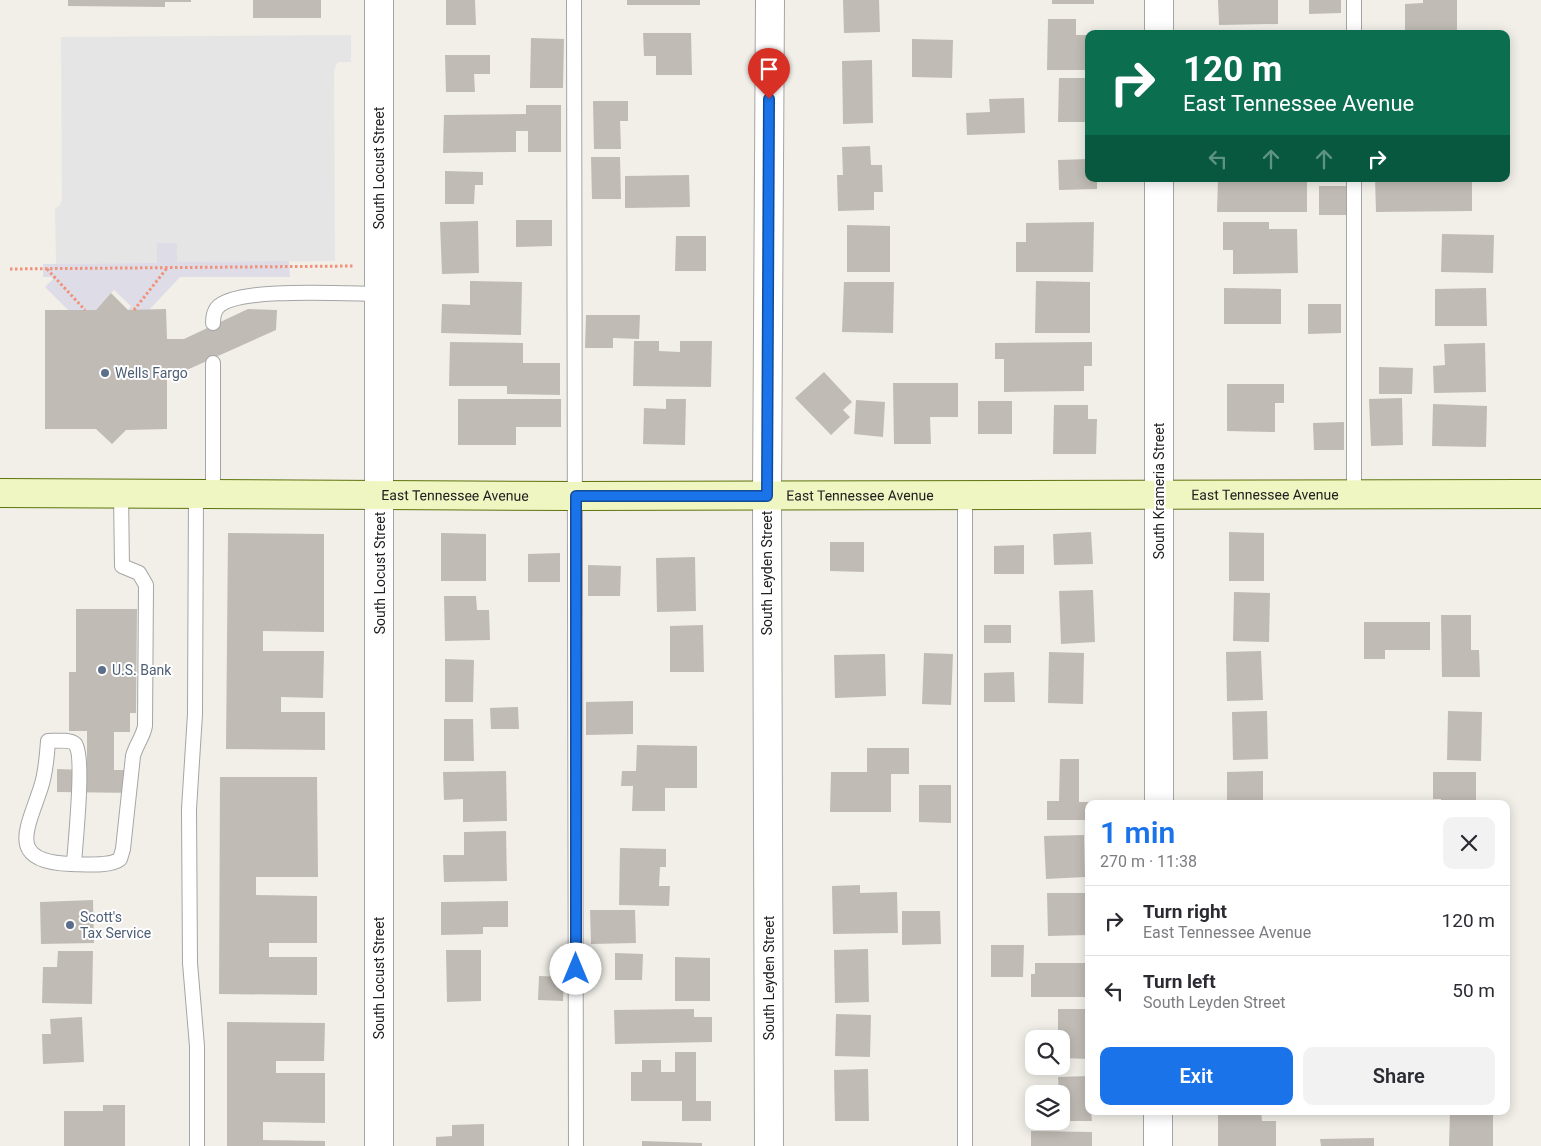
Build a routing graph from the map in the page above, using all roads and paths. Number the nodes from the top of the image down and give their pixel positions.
1 (379, 0) edge
2 (574, 0) edge
3 (770, 0) edge
4 (1159, 0) edge
5 (1354, 0) edge
6 (1159, 30) edge
7 (1354, 30) edge
8 (1159, 182) edge
9 (1354, 182) edge
10 (354, 266) dead end
11 (167, 268) junction
12 (10, 269) dead end
13 (46, 269) junction
14 (380, 294) junction
15 (85, 310) dead end
16 (134, 310) dead end
17 (213, 322) dead end
18 (213, 363) dead end
19 (0, 493) edge
20 (121, 493) junction
21 (205, 494) junction
22 (1354, 494) junction
23 (1541, 494) edge
24 (1159, 495) junction
25 (380, 496) junction
26 (576, 496) junction
27 (767, 496) junction
28 (965, 496) junction
29 (1159, 800) edge
30 (74, 864) junction
31 (1158, 1115) edge
32 (197, 1146) edge
33 (379, 1146) edge
34 (576, 1146) edge
35 (769, 1146) edge
36 (965, 1146) edge
37 (1158, 1146) edge

1 - 14 street, South Locust Street
2 - 26 lane
3 - 27 street, South Leyden Street
4 - 6 street
5 - 7 lane
8 - 24 street, South Krameria Street
9 - 22 lane
10 - 11 path
11 - 13 path
11 - 16 path
12 - 13 path
13 - 15 path
14 - 17 lane
14 - 25 street, South Locust Street
18 - 21 lane
19 - 20 street, East Tennessee Avenue
20 - 21 street, East Tennessee Avenue
20 - 30 lane
21 - 25 street, East Tennessee Avenue
21 - 32 lane
22 - 23 street, East Tennessee Avenue
22 - 24 street, East Tennessee Avenue
24 - 28 street, East Tennessee Avenue
24 - 29 street, South Krameria Street
25 - 26 street, East Tennessee Avenue
25 - 33 street, South Locust Street
26 - 27 street, East Tennessee Avenue
26 - 34 lane
27 - 28 street, East Tennessee Avenue
27 - 35 street, South Leyden Street
28 - 36 lane
30 - 30 lane
31 - 37 street

